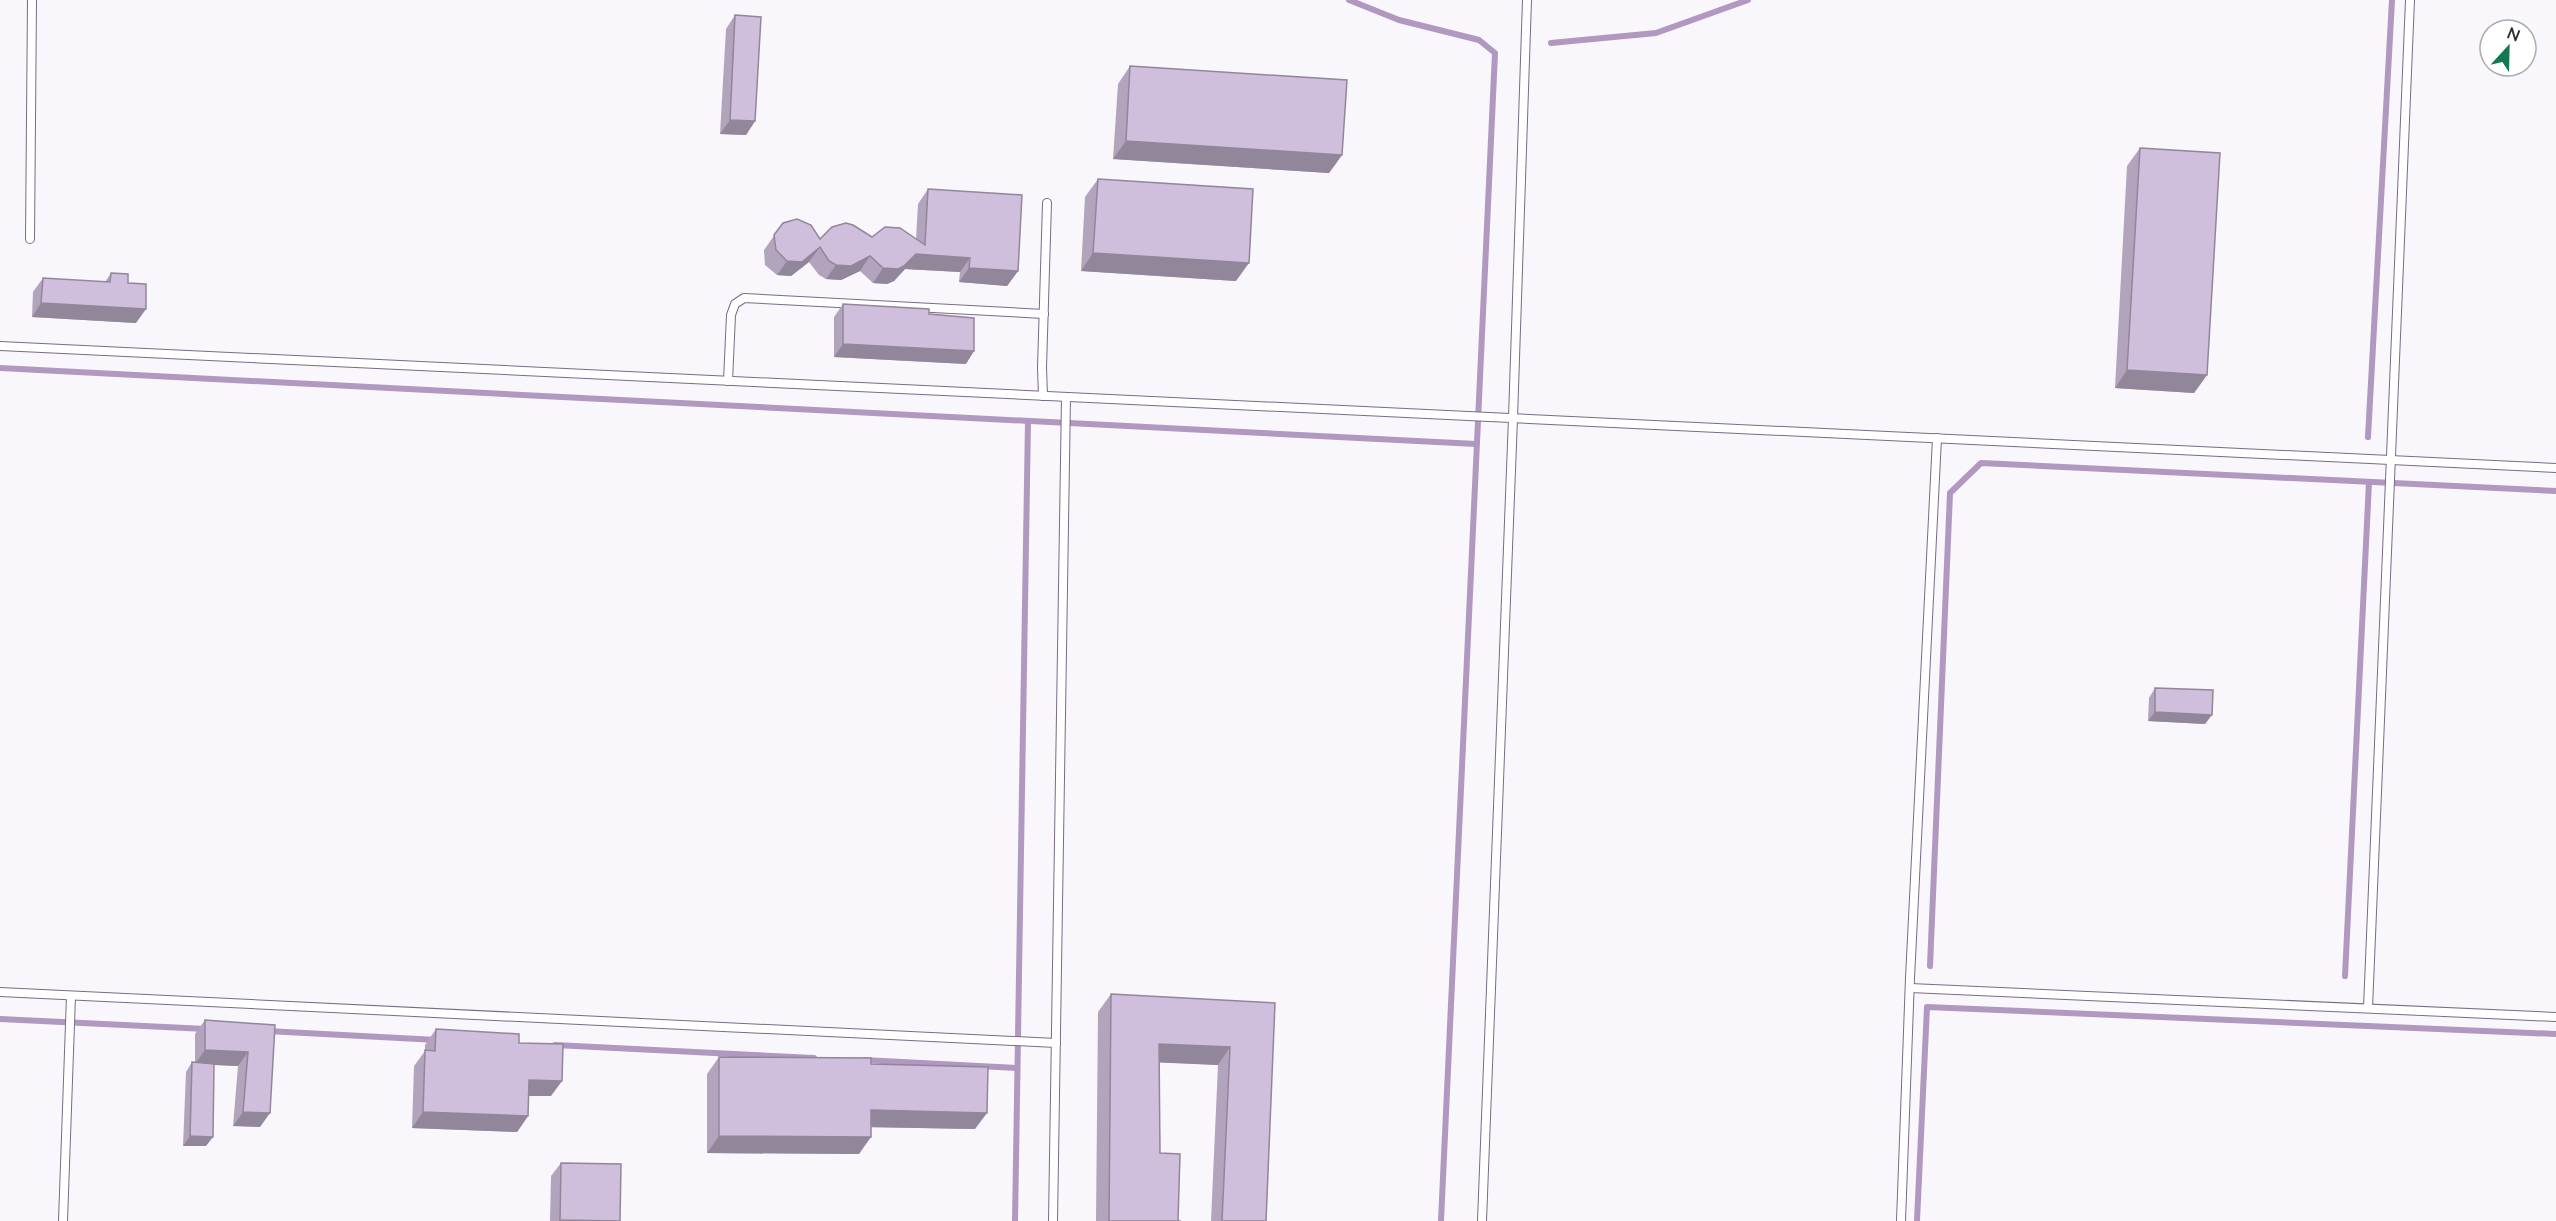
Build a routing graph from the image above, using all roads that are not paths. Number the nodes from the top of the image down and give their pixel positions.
1 (32, 0) edge
2 (1527, 0) edge
3 (2410, 0) edge
4 (1047, 203) dead end
5 (30, 239) dead end
6 (1044, 314) junction
7 (0, 346) edge
8 (728, 381) junction
9 (1043, 396) junction
10 (1066, 397) junction
11 (1513, 418) junction
12 (1937, 438) junction
13 (2556, 468) edge
14 (1910, 988) junction
15 (0, 992) edge
16 (71, 996) junction
17 (2368, 1008) junction
18 (2556, 1017) edge
19 (1056, 1043) junction
20 (63, 1221) edge
21 (1053, 1221) edge
22 (1482, 1221) edge
23 (1901, 1221) edge

1 - 5 lane
2 - 11 lane
3 - 17 lane
4 - 6 lane
6 - 8 lane
6 - 9 lane
7 - 8 lane
8 - 9 lane
9 - 10 lane
10 - 11 lane
10 - 19 lane
11 - 12 lane
11 - 22 lane
12 - 13 lane
12 - 14 lane
14 - 17 lane
14 - 23 lane
15 - 16 lane
16 - 19 lane
16 - 20 lane
17 - 18 lane
19 - 21 lane

